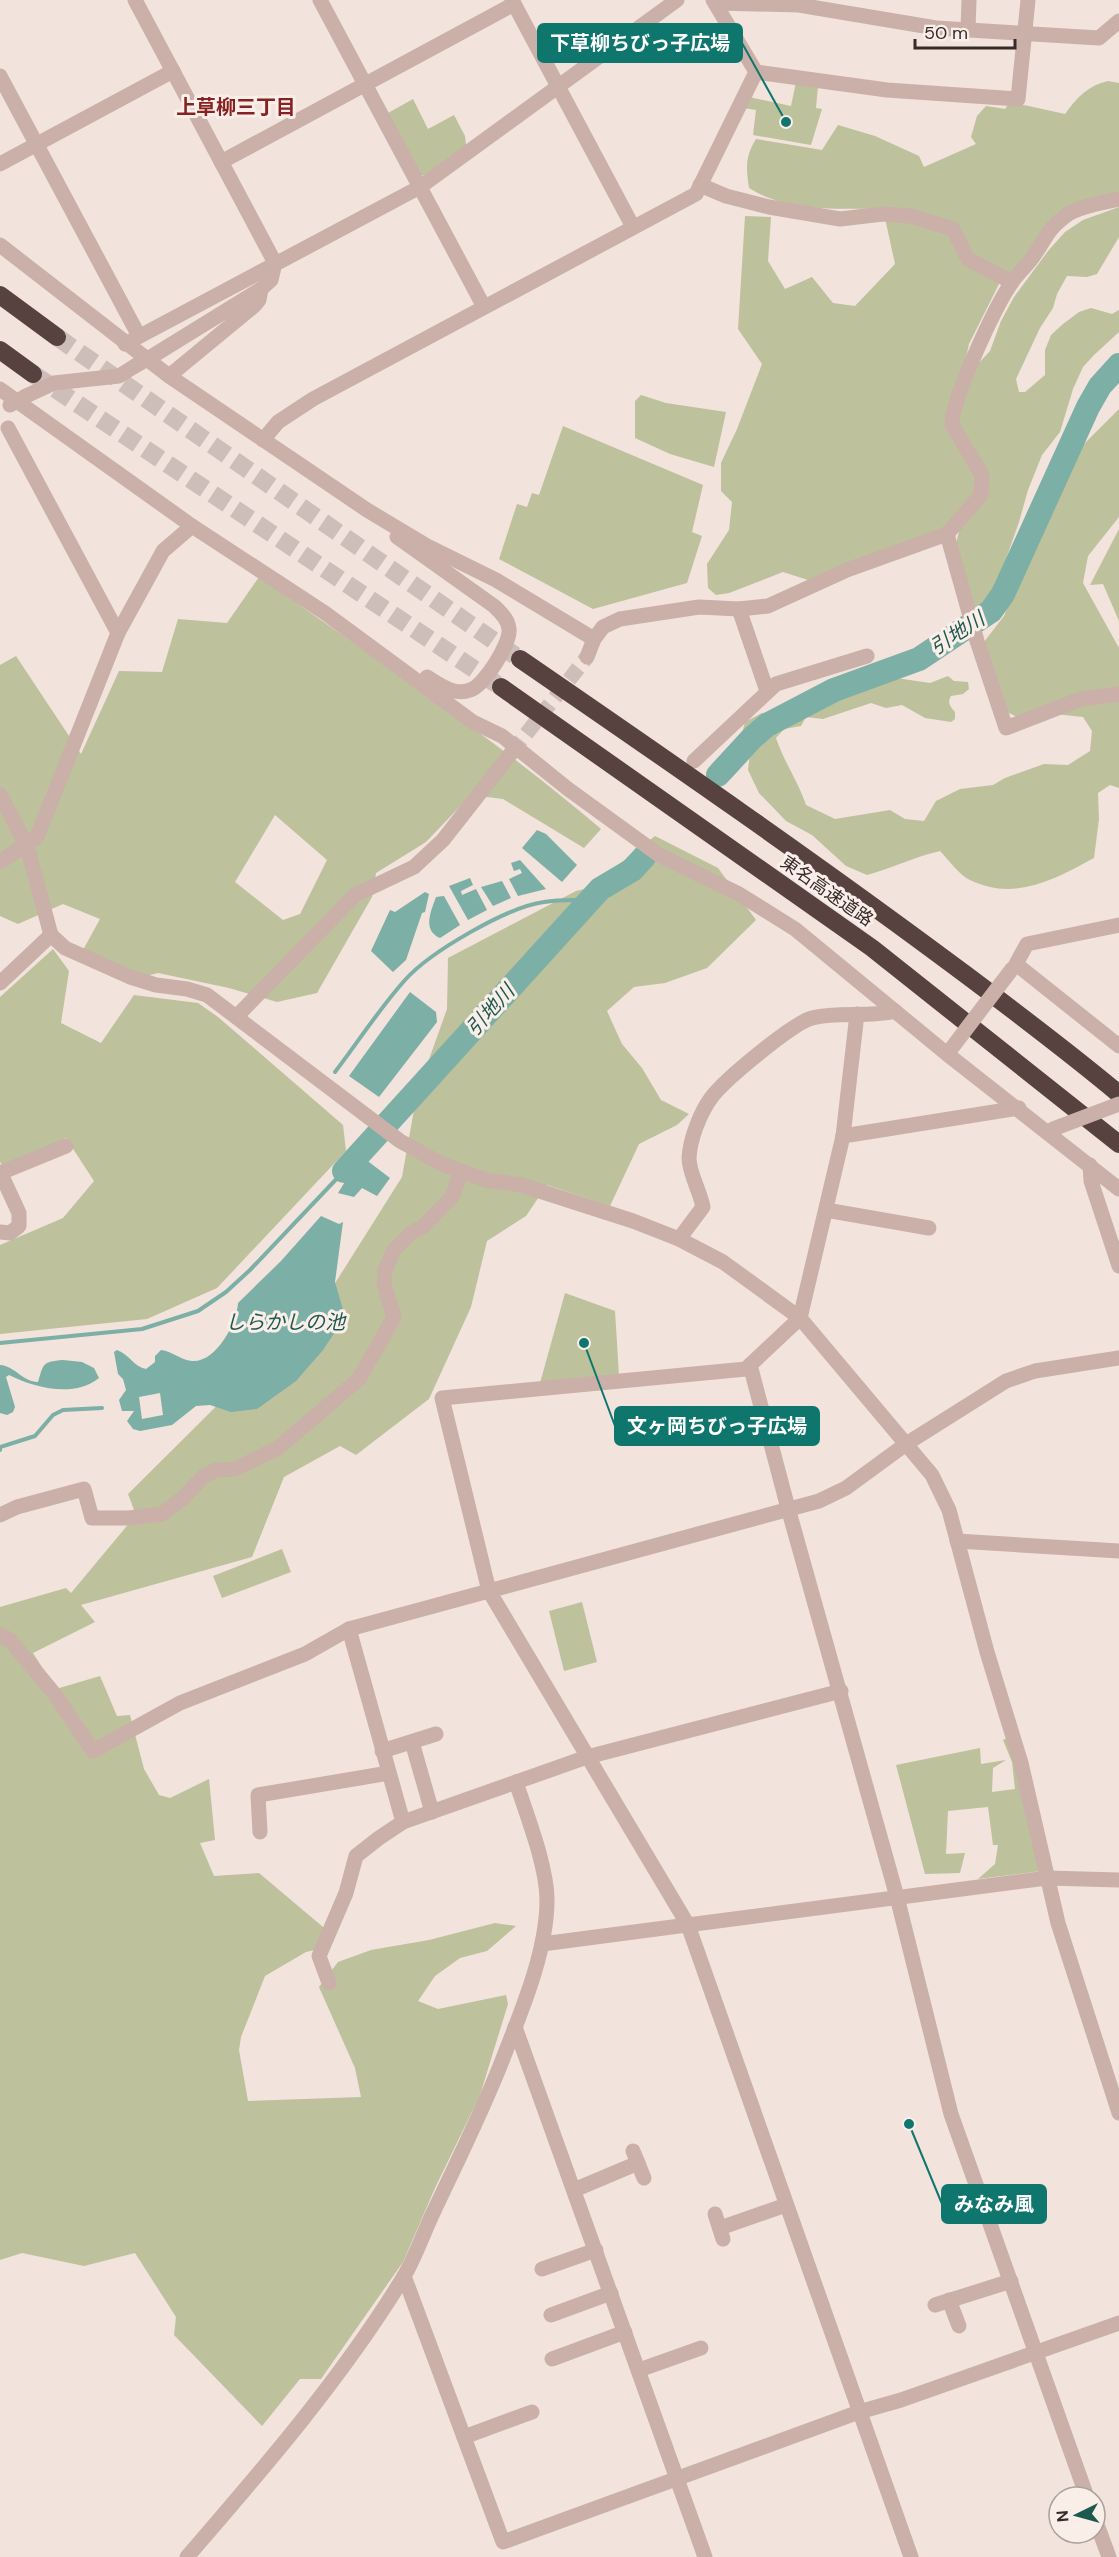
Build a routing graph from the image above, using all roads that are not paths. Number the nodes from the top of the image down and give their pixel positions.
1 (135, 0) edge
2 (320, 0) edge
3 (677, 0) edge
4 (969, 0) edge
5 (1028, 0) edge
6 (513, 2) edge
7 (714, 2) edge
8 (1119, 21) edge
9 (968, 30) junction
10 (1025, 33) junction
11 (173, 71) junction
12 (756, 72) junction
13 (0, 76) edge
14 (365, 84) junction
15 (558, 86) junction
16 (36, 144) junction
17 (221, 162) junction
18 (0, 164) edge
19 (700, 185) junction
20 (420, 187) junction
21 (1119, 199) edge
22 (633, 227) junction
23 (0, 245) edge
24 (275, 263) junction
25 (1012, 282) junction
26 (261, 290) junction
27 (0, 295) edge
28 (484, 307) junction
29 (57, 337) tunnel mouth
30 (132, 340) junction
31 (0, 350) edge
32 (33, 374) tunnel mouth
33 (169, 376) junction
34 (0, 389) edge
35 (5, 408) edge
36 (36, 416) junction
37 (4, 430) edge
38 (263, 440) junction
39 (389, 524) junction
40 (192, 526) junction
41 (947, 534) junction
42 (739, 609) junction
43 (118, 633) junction
44 (355, 635) junction
45 (594, 639) junction
46 (867, 656) dead end
47 (587, 657) tunnel mouth
48 (520, 659) tunnel mouth
49 (501, 687) tunnel mouth
50 (767, 691) junction
51 (1119, 694) edge
52 (512, 752) tunnel mouth
53 (694, 762) dead end
54 (0, 795) edge
55 (27, 846) junction
56 (0, 862) edge
57 (1119, 925) edge
58 (51, 935) junction
59 (1014, 967) junction
60 (0, 983) edge
61 (895, 1011) junction
62 (857, 1014) junction
63 (237, 1017) junction
64 (1119, 1046) edge
65 (950, 1051) junction
66 (1119, 1094) edge
67 (1119, 1104) edge
68 (1019, 1108) junction
69 (1049, 1130) junction
70 (843, 1136) junction
71 (1119, 1144) edge
72 (66, 1146) dead end
73 (1090, 1165) junction
74 (461, 1172) junction
75 (0, 1173) edge
76 (1119, 1189) edge
77 (826, 1210) junction
78 (929, 1228) dead end
79 (0, 1232) edge
80 (679, 1239) junction
81 (1119, 1266) edge
82 (800, 1318) junction
83 (1119, 1358) edge
84 (750, 1365) junction
85 (906, 1444) junction
86 (788, 1508) junction
87 (0, 1515) edge
88 (957, 1541) junction
89 (1119, 1551) edge
90 (489, 1591) junction
91 (349, 1629) junction
92 (0, 1635) edge
93 (841, 1691) junction
94 (436, 1734) dead end
95 (412, 1742) junction
96 (382, 1751) junction
97 (587, 1757) junction
98 (389, 1773) junction
99 (516, 1782) junction
100 (432, 1812) junction
101 (403, 1822) junction
102 (260, 1832) dead end
103 (1047, 1878) junction
104 (1119, 1880) edge
105 (897, 1897) junction
106 (688, 1925) junction
107 (542, 1944) junction
108 (329, 1983) dead end
109 (515, 2028) junction
110 (1113, 2079) edge
111 (1119, 2113) edge
112 (644, 2178) dead end
113 (574, 2190) junction
114 (786, 2205) junction
115 (719, 2227) dead end
116 (596, 2250) junction
117 (542, 2269) dead end
118 (404, 2276) junction
119 (1011, 2281) junction
120 (611, 2293) junction
121 (550, 2315) dead end
122 (1119, 2323) edge
123 (958, 2326) dead end
124 (625, 2332) junction
125 (701, 2348) dead end
126 (1036, 2352) junction
127 (552, 2359) dead end
128 (639, 2370) junction
129 (532, 2412) dead end
130 (859, 2412) junction
131 (464, 2437) junction
132 (679, 2480) junction
133 (1083, 2485) edge
134 (187, 2557) edge
135 (705, 2557) edge
136 (911, 2557) edge

1 - 11 street
2 - 14 street
3 - 15 street
4 - 9 street
5 - 10 street
6 - 14 street
6 - 15 street
7 - 9 street
7 - 12 street
8 - 10 street
9 - 10 street
10 - 12 street
11 - 16 street
11 - 17 street
12 - 19 street
13 - 16 street
14 - 17 street
14 - 20 street
15 - 20 street
15 - 22 street
16 - 18 street
16 - 30 street
17 - 24 street
19 - 22 street
19 - 25 street
20 - 24 street
20 - 28 street
21 - 25 street
22 - 28 street
23 - 30 street
24 - 26 street
24 - 30 street
25 - 41 street
26 - 33 street
26 - 35 street, bridge
27 - 29 highway
28 - 38 street
30 - 33 street
31 - 32 highway
33 - 38 street
34 - 36 street
36 - 37 street
36 - 40 street
37 - 43 street
38 - 39 street
39 - 44 street
39 - 45 street
40 - 43 street
40 - 44 street
41 - 42 street
41 - 51 street
42 - 45 street
42 - 50 street
43 - 55 street
44 - 61 street
45 - 47 street
46 - 50 street
48 - 66 highway, 東名高速道路
49 - 71 highway, 東名高速道路
50 - 53 street
52 - 63 street
54 - 55 street
55 - 56 street
55 - 58 street
57 - 59 street
58 - 60 street
58 - 63 street
59 - 64 street
59 - 65 street, bridge
61 - 62 street
61 - 65 street
62 - 70 street
62 - 80 street
63 - 74 street
65 - 68 street
67 - 69 street, bridge
68 - 69 street
68 - 70 street
69 - 73 street
70 - 77 street
72 - 75 street
73 - 76 street
73 - 81 street
74 - 80 street
74 - 87 street
75 - 79 street
77 - 78 street
77 - 82 street
80 - 82 street
82 - 84 street
82 - 85 street
83 - 85 street
84 - 86 street
84 - 90 street
85 - 86 street
85 - 88 street
86 - 90 street
86 - 93 street
88 - 89 street
88 - 103 street
90 - 91 street
90 - 97 street
91 - 92 street
91 - 96 street
93 - 97 street
93 - 105 street
94 - 95 street
95 - 96 street
95 - 100 street
96 - 98 street
97 - 99 street
97 - 106 street
98 - 101 street
98 - 102 street
99 - 100 street
99 - 107 street
100 - 101 street
101 - 108 street
103 - 104 street
103 - 105 street
103 - 110 street
105 - 106 street
105 - 119 street
106 - 107 street
106 - 114 street
107 - 109 street
109 - 113 street
109 - 118 street
110 - 111 street
112 - 113 street
113 - 116 street
114 - 115 street
114 - 130 street
116 - 117 street
116 - 120 street
118 - 131 street
118 - 134 street
119 - 123 street
119 - 126 street
120 - 121 street
120 - 124 street
122 - 126 street
124 - 127 street
124 - 128 street
125 - 128 street
126 - 130 street
126 - 133 street
128 - 132 street
129 - 131 street
130 - 132 street
130 - 136 street
131 - 132 street
132 - 135 street

